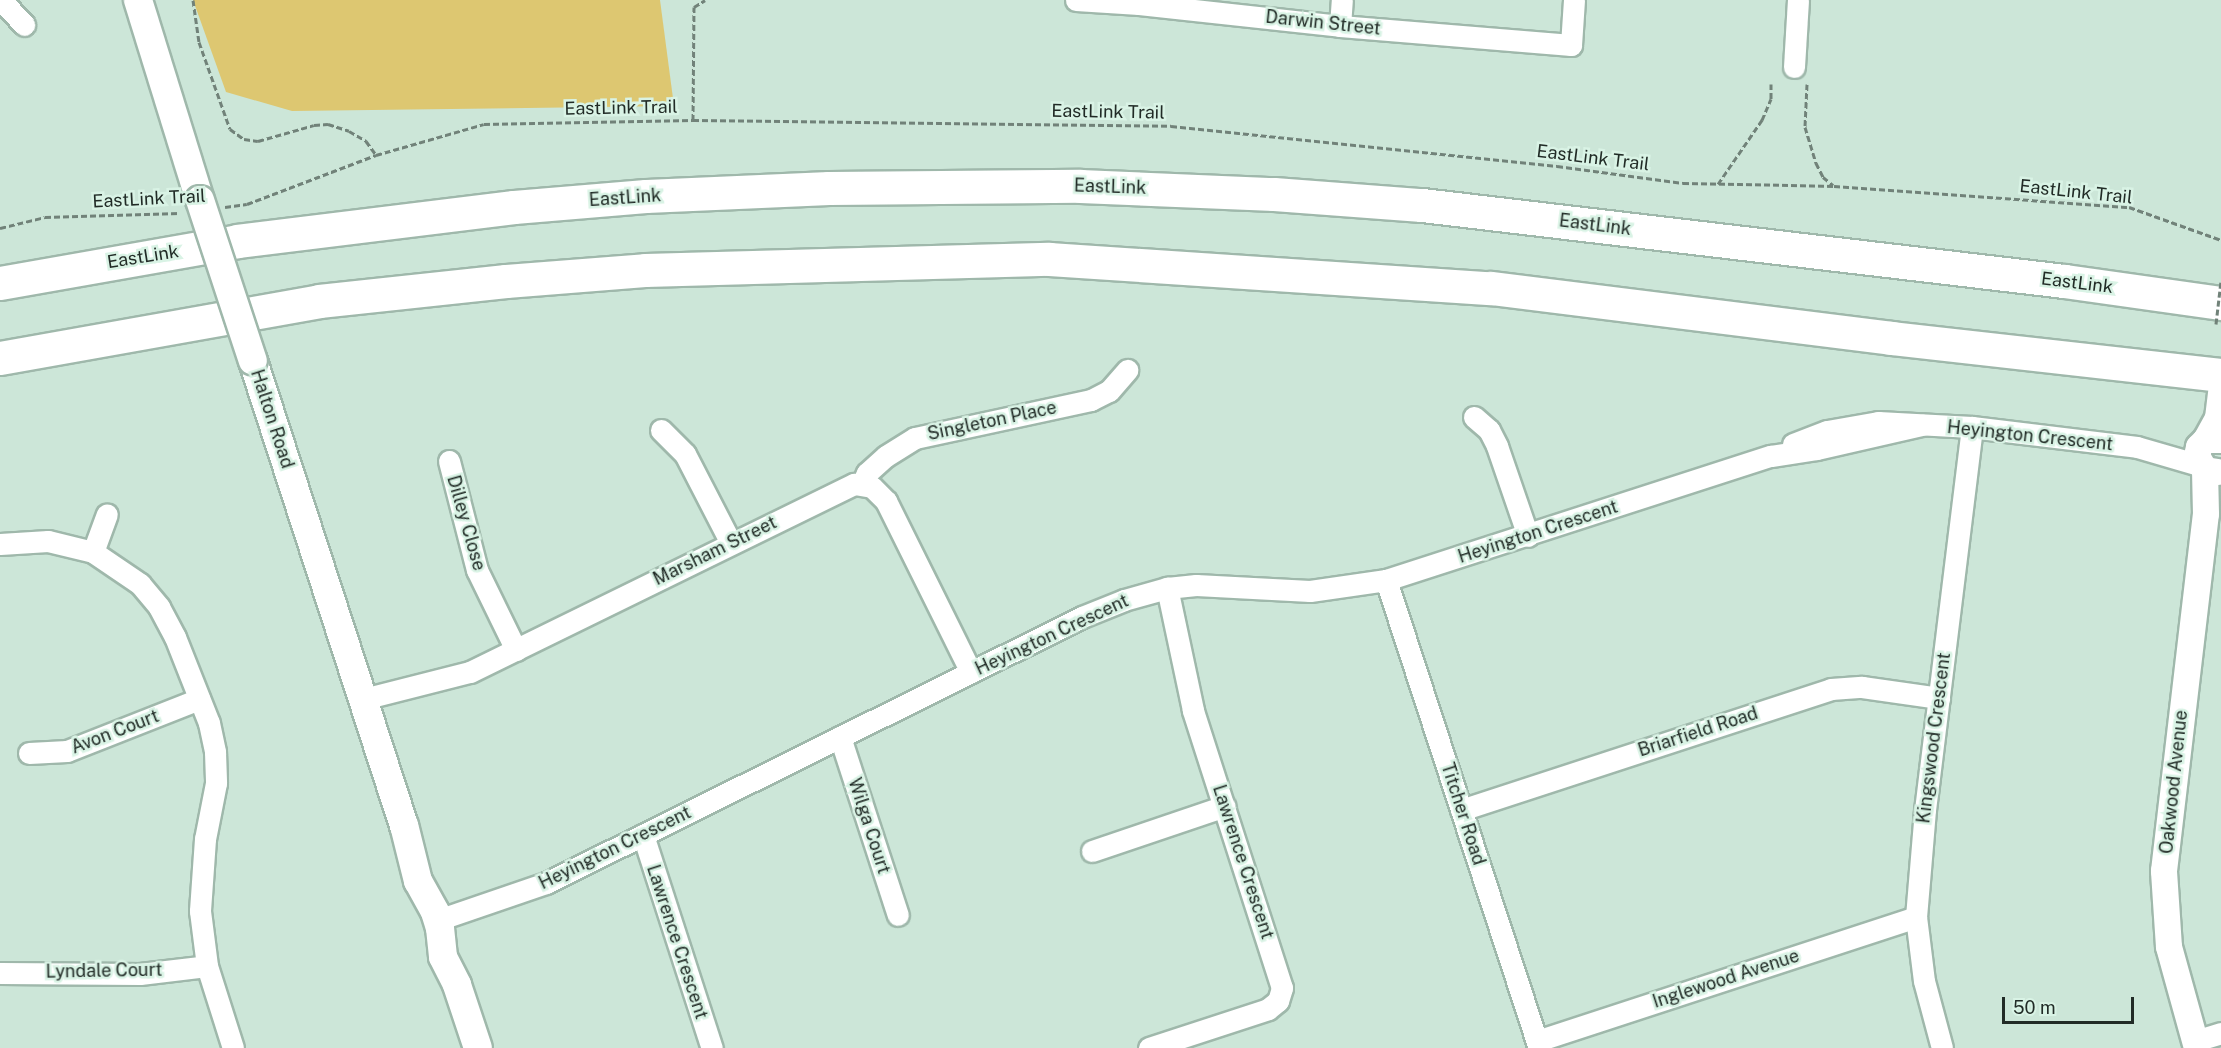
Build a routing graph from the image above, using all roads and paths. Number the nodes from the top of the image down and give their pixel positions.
1 (1, 0) edge
2 (138, 0) edge
3 (194, 0) edge
4 (705, 0) edge
5 (1076, 0) edge
6 (1342, 0) edge
7 (1574, 0) edge
8 (1798, 0) edge
9 (24, 25) dead end
10 (1340, 26) junction
11 (1794, 66) dead end
12 (1771, 84) dead end
13 (1807, 84) dead end
14 (693, 120) junction
15 (376, 155) junction
16 (1718, 184) junction
17 (1834, 186) junction
18 (200, 207) junction
19 (0, 228) edge
20 (2221, 240) edge
21 (2221, 282) edge
22 (0, 283) edge
23 (2218, 313) edge
24 (0, 358) edge
25 (1127, 370) dead end
26 (2221, 375) edge
27 (2221, 392) edge
28 (1474, 417) dead end
29 (1972, 427) junction
30 (661, 430) dead end
31 (2213, 450) edge
32 (449, 461) dead end
33 (862, 484) junction
34 (107, 514) dead end
35 (1528, 536) junction
36 (731, 543) junction
37 (0, 544) edge
38 (93, 552) junction
39 (1386, 580) junction
40 (1167, 588) junction
41 (516, 650) junction
42 (971, 672) junction
43 (1939, 698) junction
44 (199, 699) junction
45 (363, 699) junction
46 (840, 737) junction
47 (29, 753) dead end
48 (1225, 806) junction
49 (1461, 810) junction
50 (643, 835) junction
51 (1092, 851) dead end
52 (897, 915) dead end
53 (1916, 917) junction
54 (444, 918) junction
55 (207, 966) junction
56 (0, 973) edge
57 (2221, 1033) edge
58 (1538, 1044) edge
59 (2196, 1044) edge
60 (233, 1048) edge
61 (478, 1048) edge
62 (712, 1048) edge
63 (1149, 1048) edge
64 (1942, 1048) edge

1 - 9 street
2 - 18 main road, Halton Road
3 - 15 path
4 - 14 path
5 - 10 street, Darwin Street
6 - 10 street
7 - 10 street, Darwin Street
8 - 11 street
12 - 16 path
13 - 17 path
14 - 15 path, EastLink Trail
14 - 16 path, EastLink Trail
15 - 18 path, EastLink Trail
16 - 17 path, EastLink Trail
17 - 20 path, EastLink Trail
18 - 19 path, EastLink Trail
18 - 45 main road, Halton Road, bridge
21 - 23 path, bridge
22 - 23 highway, EastLink
24 - 26 highway
25 - 33 street, Singleton Place
27 - 31 street, Oakwood Avenue
28 - 35 street
29 - 31 street, Heyington Crescent
29 - 35 street, Heyington Crescent
29 - 43 street, Kingswood Crescent
30 - 36 street
31 - 59 street, Oakwood Avenue
32 - 41 street, Dilley Close
33 - 36 street, Marsham Street
33 - 42 street
34 - 38 street
35 - 39 street, Heyington Crescent
36 - 41 street, Marsham Street
37 - 38 street
38 - 44 street
39 - 40 street, Heyington Crescent
39 - 49 street, Titcher Road
40 - 42 street, Heyington Crescent
40 - 48 street, Lawrence Crescent
41 - 45 street, Marsham Street
42 - 46 street, Heyington Crescent
43 - 49 street, Briarfield Road
43 - 53 street, Kingswood Crescent
44 - 47 street, Avon Court
44 - 55 street
45 - 54 main road, Halton Road
46 - 50 street, Heyington Crescent
46 - 52 street, Wilga Court
48 - 51 street
48 - 63 street, Lawrence Crescent
49 - 58 street, Titcher Road
50 - 54 street, Heyington Crescent
50 - 62 street, Lawrence Crescent
53 - 58 street, Inglewood Avenue
53 - 64 street, Kingswood Crescent
54 - 61 main road, Halton Road
55 - 56 street, Lyndale Court
55 - 60 street
57 - 59 street

